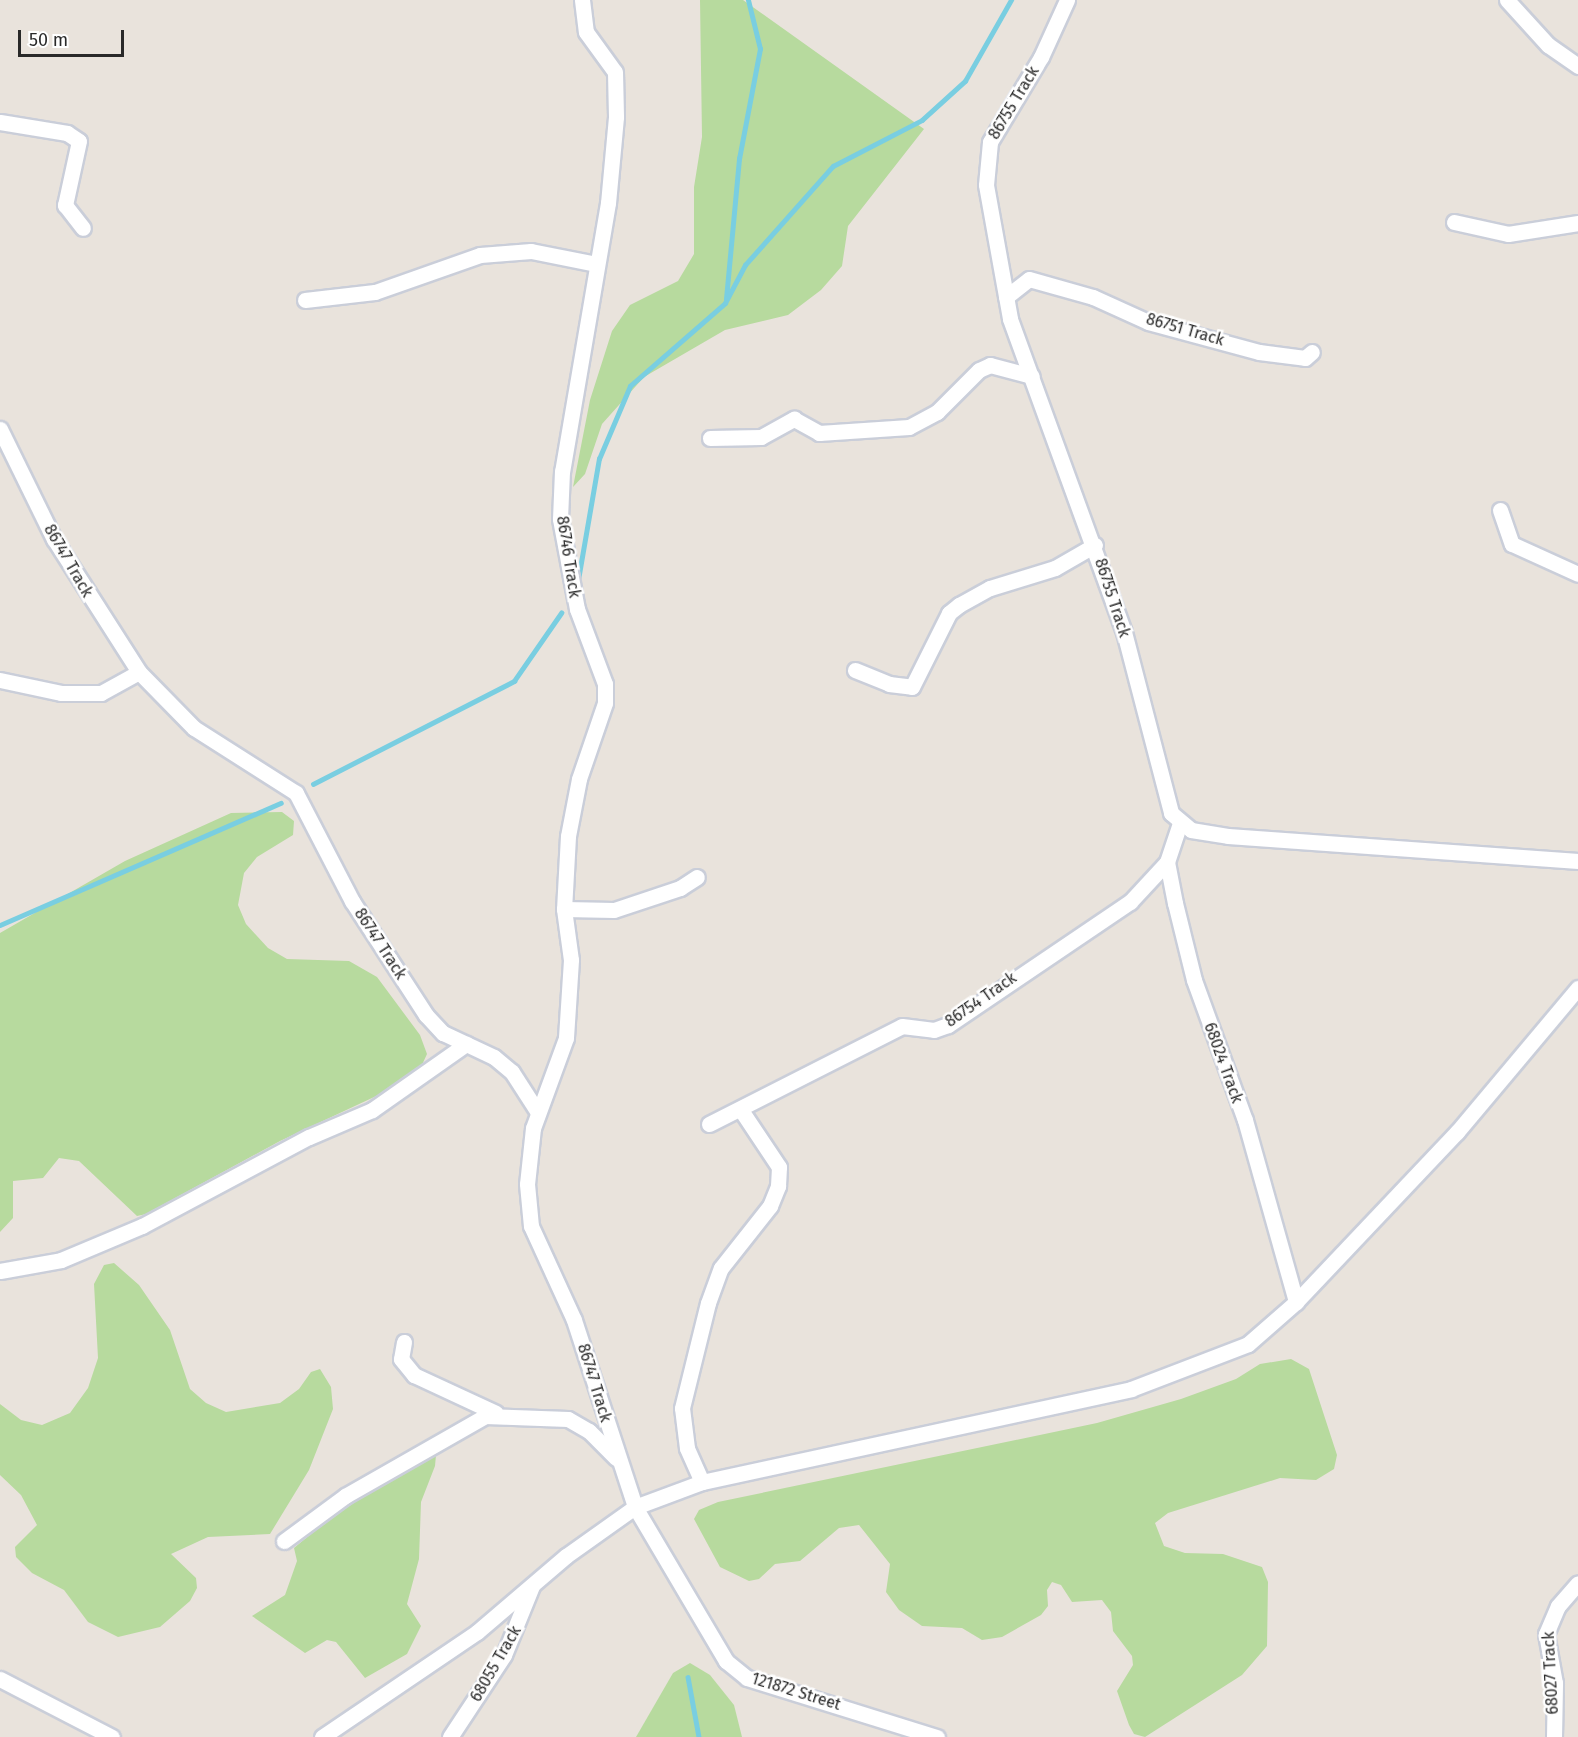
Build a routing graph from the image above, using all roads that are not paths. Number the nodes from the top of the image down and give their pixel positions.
1 (582, 0) edge
2 (1067, 0) edge
3 (1507, 0) edge
4 (1578, 66) edge
5 (0, 122) edge
6 (1454, 222) dead end
7 (1578, 223) edge
8 (83, 228) dead end
9 (596, 264) junction
10 (1006, 297) junction
11 (305, 300) dead end
12 (1312, 352) dead end
13 (1032, 376) junction
14 (0, 429) edge
15 (710, 438) dead end
16 (1500, 510) dead end
17 (1095, 545) junction
18 (1578, 574) edge
19 (855, 670) dead end
20 (139, 672) junction
21 (0, 680) edge
22 (1180, 823) junction
23 (1578, 861) edge
24 (1167, 862) junction
25 (697, 877) dead end
26 (564, 909) junction
27 (1578, 988) edge
28 (466, 1044) junction
29 (741, 1110) junction
30 (537, 1112) junction
31 (709, 1124) dead end
32 (0, 1271) edge
33 (1296, 1302) junction
34 (404, 1342) dead end
35 (496, 1413) junction
36 (618, 1460) junction
37 (702, 1482) junction
38 (635, 1507) junction
39 (284, 1541) dead end
40 (1578, 1583) edge
41 (532, 1586) junction
42 (0, 1679) edge
43 (112, 1737) edge
44 (322, 1737) edge
45 (450, 1737) edge
46 (937, 1737) edge
47 (1554, 1737) edge

1 - 9 street, 86746 Track
2 - 10 street, 86755 Track
3 - 4 street
5 - 8 street
6 - 7 street
9 - 11 street
9 - 26 street, 86746 Track
10 - 12 street, 86751 Track
10 - 13 street, 86755 Track
13 - 15 street
13 - 17 street, 86755 Track
14 - 20 street, 86747 Track
16 - 18 street
17 - 19 street
17 - 22 street, 86755 Track
20 - 21 street
20 - 28 street, 86747 Track
22 - 23 street
22 - 24 street
24 - 29 street, 86754 Track
24 - 33 street, 68024 Track
25 - 26 street
26 - 30 street, 86746 Track
27 - 33 street
28 - 30 street, 86747 Track
28 - 32 street
29 - 31 street, 86754 Track
29 - 37 street
30 - 36 street, 86747 Track
33 - 37 street
34 - 35 street
35 - 36 street
35 - 39 street
36 - 38 street, 86747 Track
37 - 38 street
38 - 41 street
38 - 46 street, 121872 Street
40 - 47 street, 68027 Track
41 - 44 street
41 - 45 street, 68055 Track
42 - 43 street

